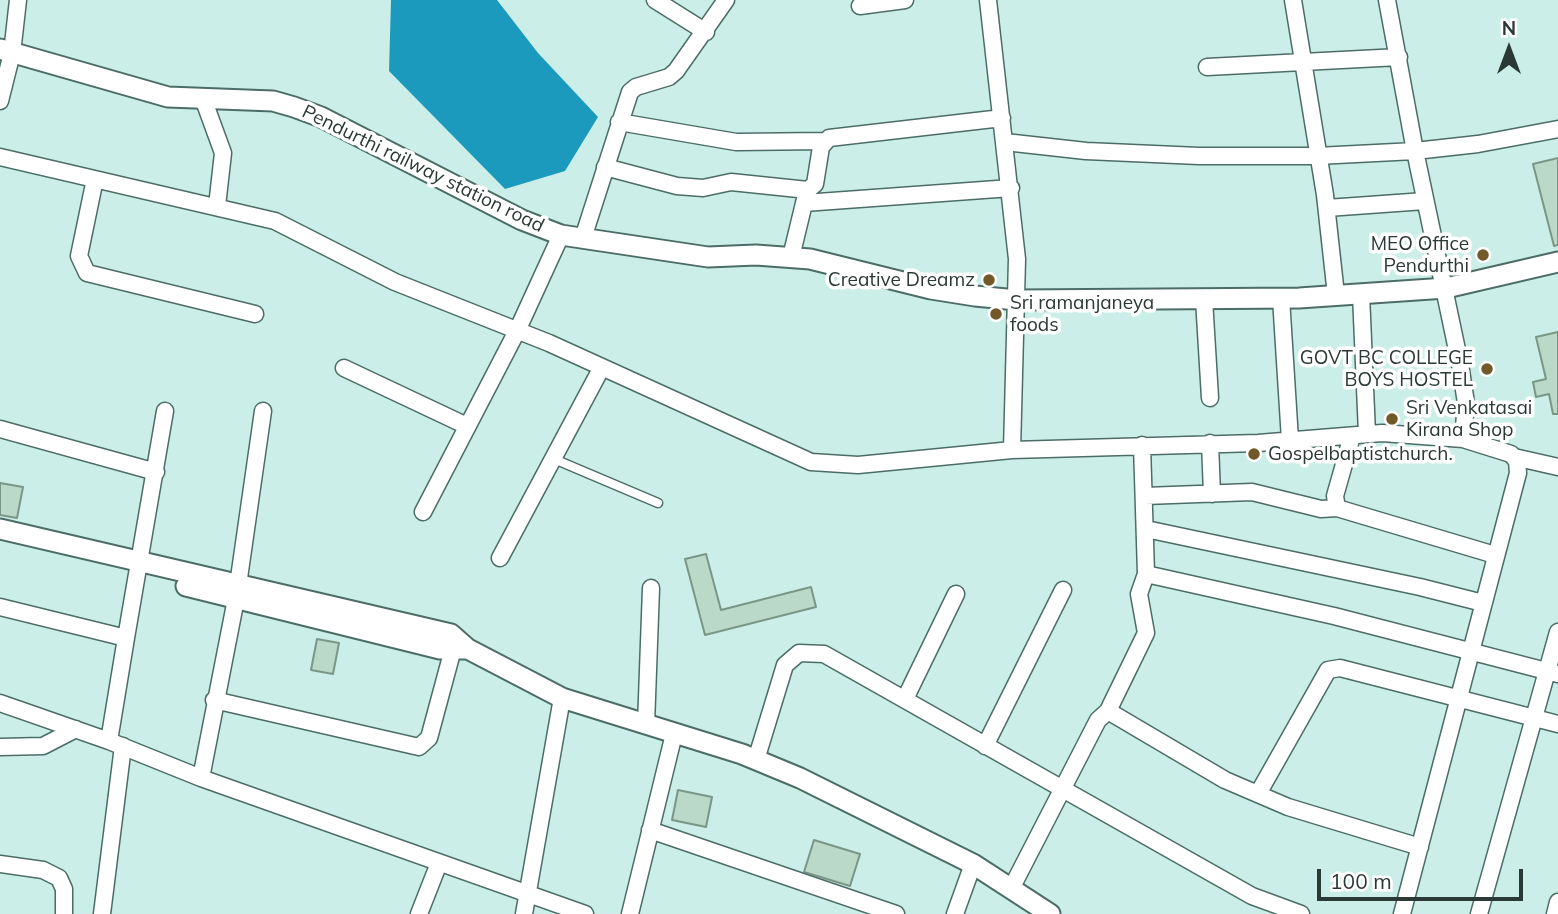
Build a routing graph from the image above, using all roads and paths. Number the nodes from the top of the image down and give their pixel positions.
1 (18, 0) edge
2 (655, 0) edge
3 (726, 0) edge
4 (905, 0) edge
5 (988, 0) edge
6 (1293, 0) edge
7 (1387, 0) edge
8 (860, 6) dead end
9 (706, 32) junction
10 (6, 51) edge
11 (1399, 57) junction
12 (1301, 60) junction
13 (1207, 67) dead end
14 (0, 101) edge
15 (204, 101) junction
16 (1002, 118) junction
17 (619, 122) junction
18 (1558, 129) edge
19 (824, 141) junction
20 (1005, 142) junction
21 (1415, 152) junction
22 (1317, 156) junction
23 (0, 157) edge
24 (605, 167) junction
25 (95, 179) junction
26 (1011, 188) junction
27 (806, 196) junction
28 (1425, 201) junction
29 (217, 206) junction
30 (1327, 208) junction
31 (561, 235) junction
32 (583, 238) junction
33 (791, 257) junction
34 (1558, 262) edge
35 (1446, 288) junction
36 (1361, 294) junction
37 (1336, 295) junction
38 (1281, 298) junction
39 (1204, 299) junction
40 (1017, 300) junction
41 (255, 314) dead end
42 (516, 331) junction
43 (602, 366) junction
44 (344, 368) dead end
45 (1210, 398) dead end
46 (165, 411) dead end
47 (263, 411) dead end
48 (467, 426) junction
49 (0, 429) edge
50 (1359, 435) junction
51 (1463, 439) junction
52 (1290, 440) junction
53 (1210, 443) junction
54 (1142, 445) junction
55 (1012, 450) junction
56 (1514, 457) junction
57 (554, 459) junction
58 (1558, 467) edge
59 (156, 472) junction
60 (1212, 494) junction
61 (1145, 496) junction
62 (658, 503) dead end
63 (1337, 508) junction
64 (423, 512) dead end
65 (0, 529) edge
66 (1146, 529) junction
67 (0, 541) edge
68 (1495, 555) junction
69 (500, 558) dead end
70 (140, 568) junction
71 (1146, 574) junction
72 (651, 587) dead end
73 (1063, 590) dead end
74 (237, 592) junction
75 (956, 594) dead end
76 (1483, 603) junction
77 (0, 607) edge
78 (1558, 632) edge
79 (127, 638) junction
80 (460, 649) junction
81 (1470, 652) junction
82 (1552, 672) edge
83 (1457, 697) junction
84 (562, 698) junction
85 (905, 699) junction
86 (214, 700) junction
87 (0, 703) edge
88 (1108, 711) junction
89 (1534, 719) junction
90 (1558, 724) edge
91 (646, 725) junction
92 (76, 729) junction
93 (674, 734) junction
94 (116, 743) junction
95 (985, 746) junction
96 (0, 747) edge
97 (756, 760) junction
98 (201, 778) junction
99 (1063, 790) junction
100 (1259, 792) junction
101 (650, 830) junction
102 (1420, 847) junction
103 (439, 863) junction
104 (0, 864) edge
105 (973, 864) junction
106 (1012, 887) junction
107 (530, 895) junction
108 (1558, 902) edge
109 (64, 914) edge
110 (102, 914) edge
111 (419, 914) edge
112 (524, 914) edge
113 (585, 914) edge
114 (630, 914) edge
115 (896, 914) edge
116 (955, 914) edge
117 (1050, 914) edge
118 (1301, 914) edge
119 (1402, 914) edge
120 (1479, 914) edge
121 (1555, 914) edge

1 - 10 street
2 - 9 street
3 - 9 street
4 - 8 street
5 - 16 street
6 - 12 street
7 - 11 street
9 - 17 street
10 - 14 street
10 - 15 street, Pendurthi railway station road
11 - 12 street
11 - 21 street
12 - 13 street
12 - 22 street
15 - 29 street
15 - 31 street, Pendurthi railway station road
16 - 19 street
16 - 20 street
17 - 19 street
17 - 24 street
18 - 21 street
19 - 27 street
20 - 22 street
20 - 26 street
21 - 22 street
21 - 28 street
22 - 30 street
23 - 25 street
24 - 27 street
24 - 32 street
25 - 29 street
25 - 41 street
26 - 27 street
26 - 40 street
27 - 33 street
28 - 30 street
28 - 35 street
29 - 42 street
30 - 37 street
31 - 32 street, Pendurthi railway station road
31 - 42 street
32 - 33 street, Pendurthi railway station road
33 - 40 street, Pendurthi railway station road
34 - 35 street, Pendurthi railway station road
35 - 36 street, Pendurthi railway station road
35 - 51 street
36 - 37 street, Pendurthi railway station road
36 - 50 street
37 - 38 street, Pendurthi railway station road
38 - 39 street, Pendurthi railway station road
38 - 52 street
39 - 40 street, Pendurthi railway station road
39 - 45 street
40 - 55 street
42 - 43 street
42 - 48 street
43 - 55 street
43 - 57 street
44 - 48 street
46 - 59 street
47 - 74 street
48 - 64 street
49 - 59 street
50 - 51 street
50 - 52 street
50 - 63 street
51 - 56 street
52 - 53 street
53 - 54 street
53 - 60 street
54 - 55 street
54 - 61 street
56 - 58 street
56 - 68 street
57 - 62 lane
57 - 69 street
59 - 70 street
60 - 61 street
60 - 63 street
61 - 66 street
63 - 68 street
65 - 70 street
66 - 71 street
66 - 76 street
67 - 70 street
68 - 76 street
70 - 74 street
70 - 79 street
71 - 81 street
71 - 88 street
72 - 91 street
73 - 95 street
74 - 80 street
74 - 86 street
75 - 85 street
76 - 81 street
77 - 79 street
78 - 82 street
79 - 94 street
80 - 84 street
80 - 86 street
81 - 82 street
81 - 83 street
82 - 89 street
83 - 89 street
83 - 100 street
83 - 102 street
84 - 91 street
84 - 107 street
85 - 95 street
85 - 97 street
86 - 98 street
87 - 92 street
88 - 99 street
88 - 100 street
89 - 90 street
89 - 120 street
91 - 93 street
92 - 94 street
92 - 96 street
93 - 97 street
93 - 101 street
94 - 98 street
94 - 110 street
95 - 99 street
97 - 105 street
98 - 103 street
99 - 106 street
99 - 118 street
100 - 102 street
101 - 114 street
101 - 115 street
102 - 119 street
103 - 107 street
103 - 111 street
104 - 109 street
105 - 106 street
105 - 116 street
106 - 117 street
107 - 112 street
107 - 113 street
108 - 121 street

